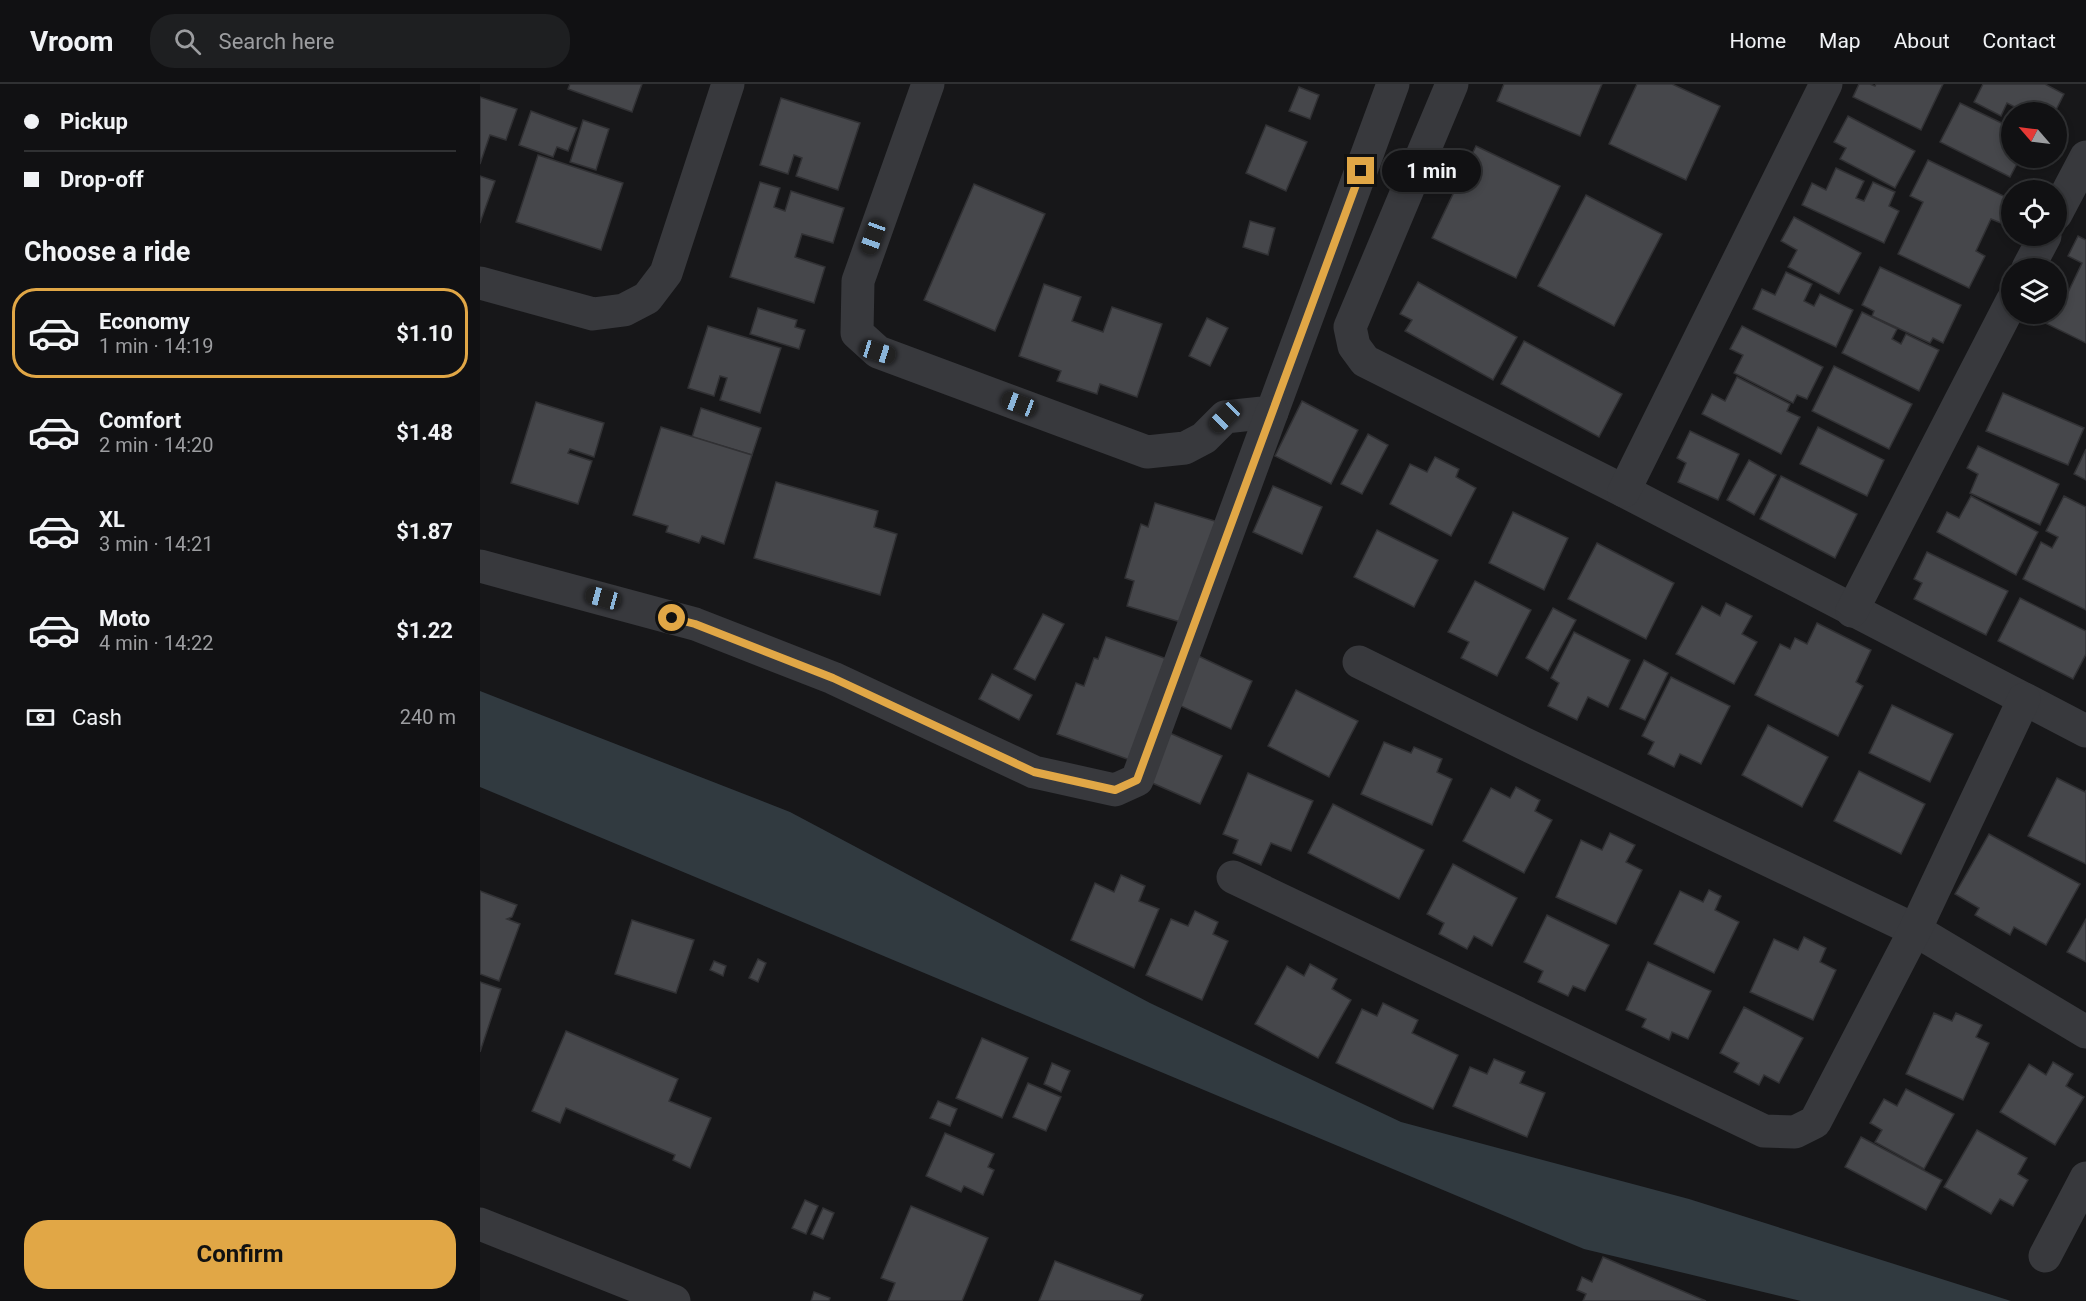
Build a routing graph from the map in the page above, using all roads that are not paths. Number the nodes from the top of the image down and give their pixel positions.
1 (728, 84) edge
2 (928, 84) edge
3 (1393, 84) edge
4 (1452, 84) edge
5 (1826, 84) edge
6 (2086, 157) edge
7 (2067, 193) edge
8 (480, 284) edge
9 (2001, 323) edge
10 (1272, 412) junction
11 (1624, 491) junction
12 (480, 566) edge
13 (1852, 611) junction
14 (1359, 662) dead end
15 (2025, 699) junction
16 (2085, 727) edge
17 (1233, 877) dead end
18 (1915, 930) junction
19 (2086, 1032) edge
20 (2086, 1178) edge
21 (480, 1224) edge
22 (2045, 1256) dead end
23 (674, 1301) edge

1 - 8 street
2 - 10 street
3 - 10 street
4 - 11 street
5 - 11 street
6 - 7 street
9 - 13 street
10 - 12 street
11 - 13 street
13 - 15 street
14 - 18 street
15 - 16 street
15 - 18 street
17 - 18 street
18 - 19 street
20 - 22 street
21 - 23 street

